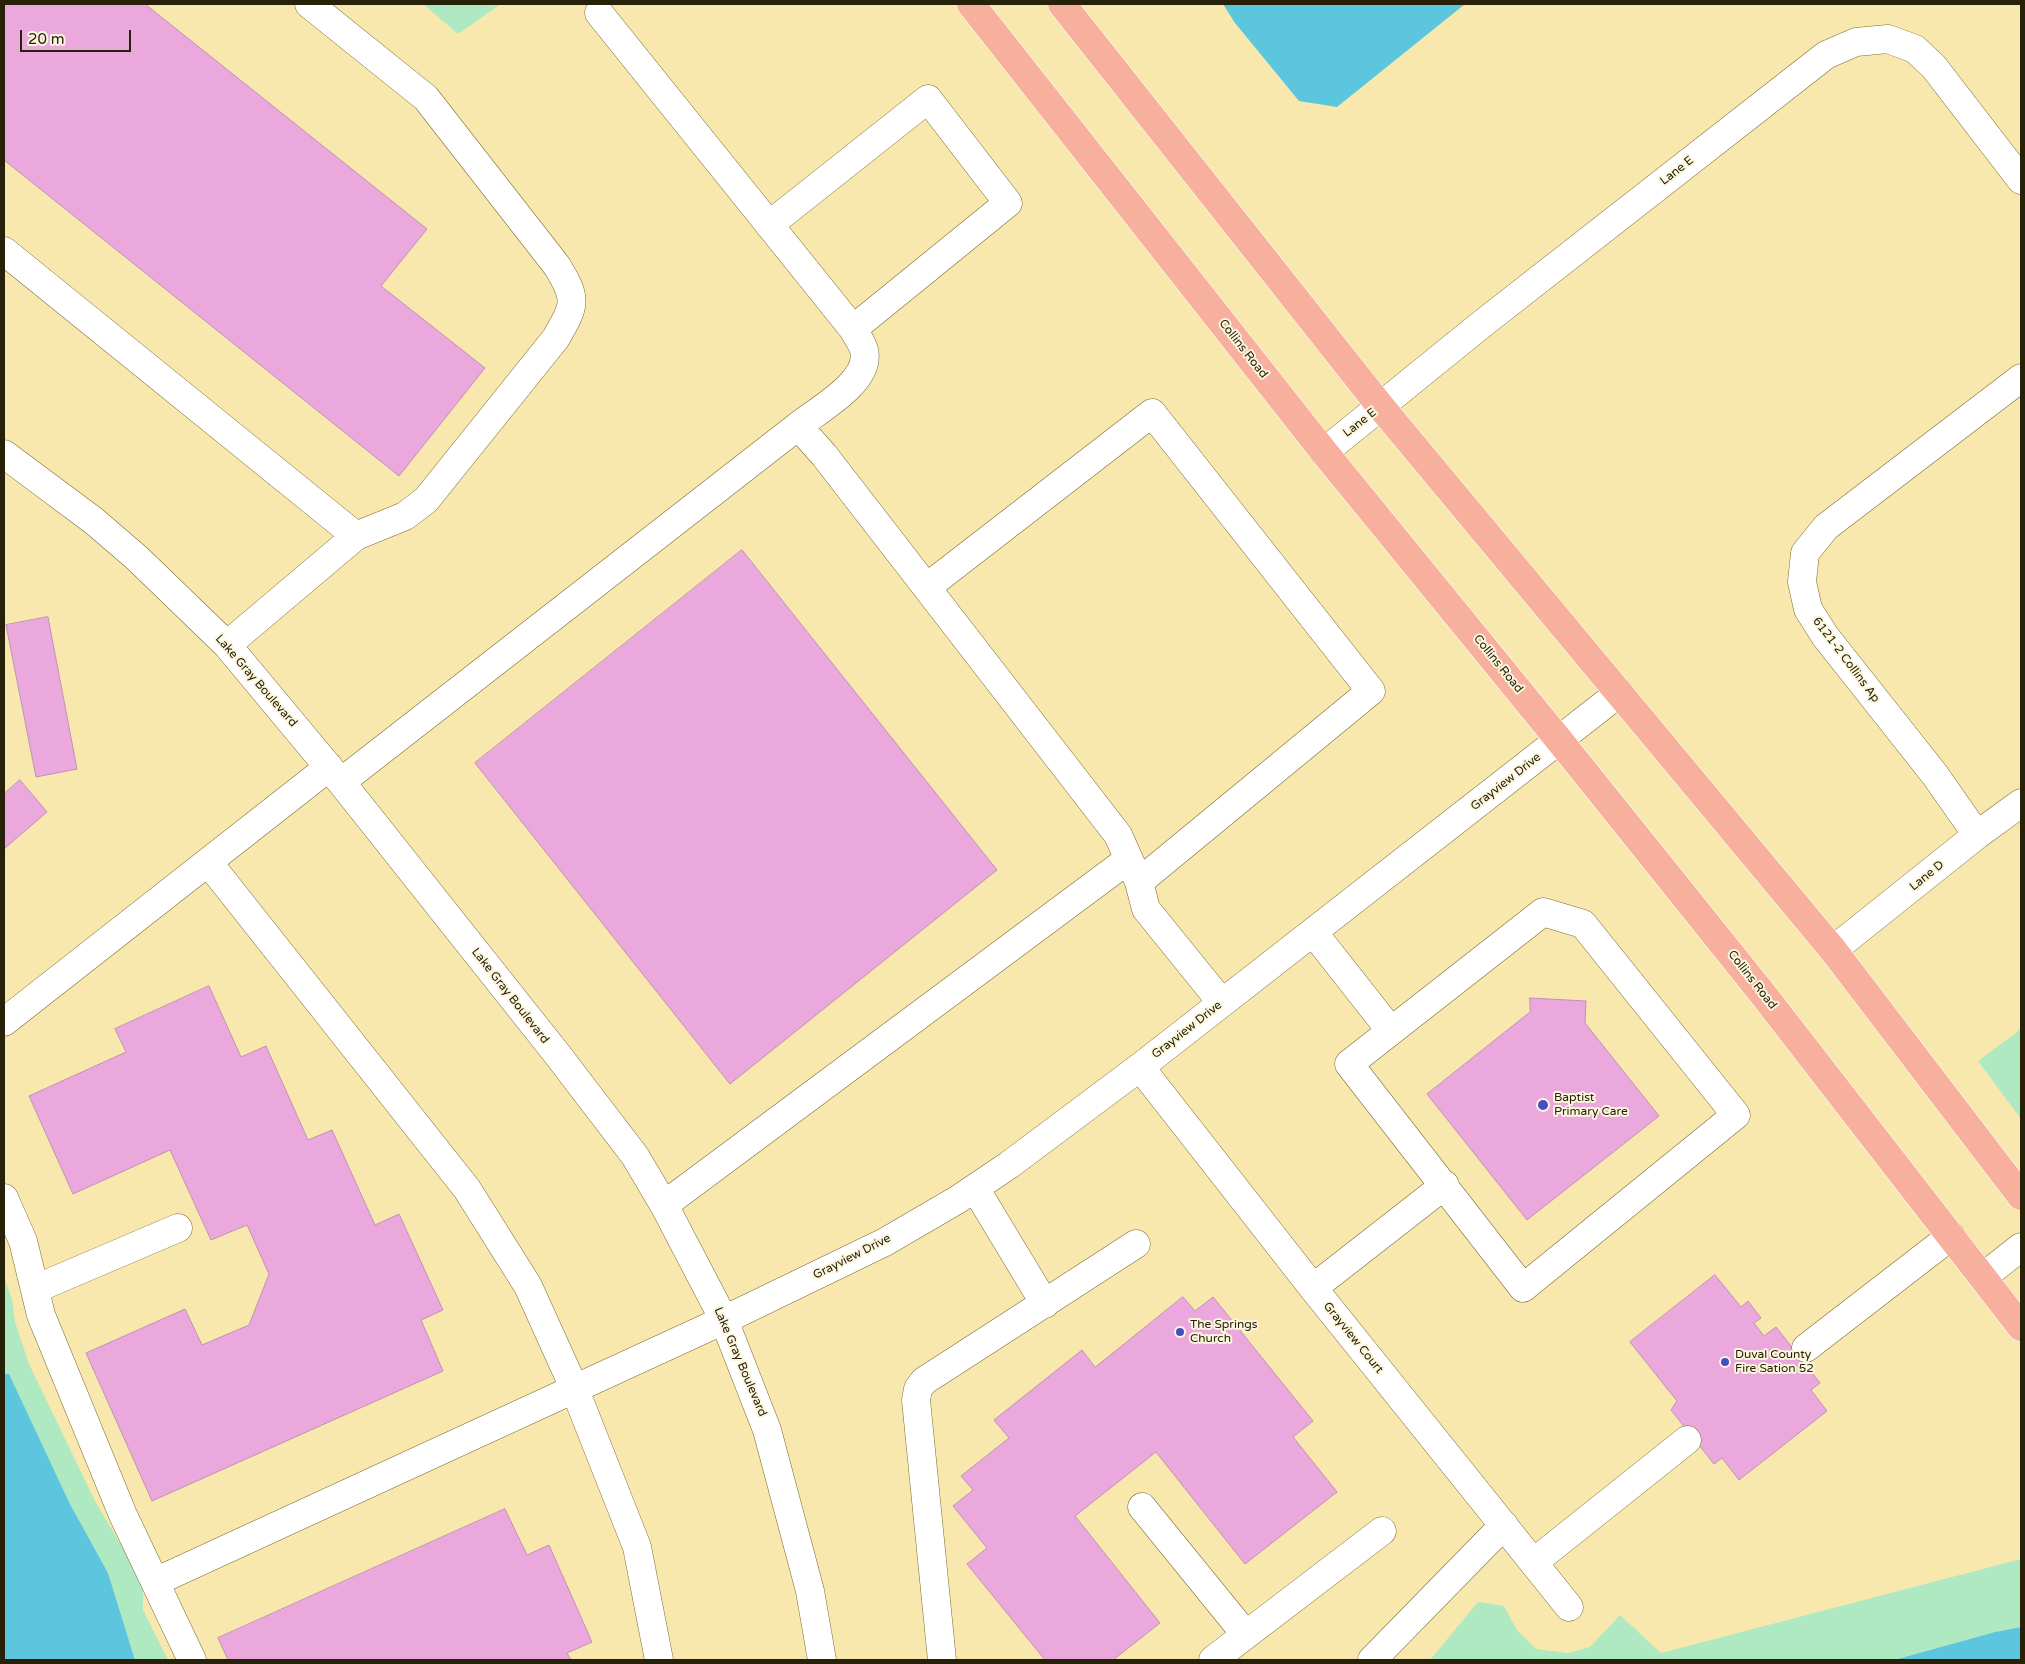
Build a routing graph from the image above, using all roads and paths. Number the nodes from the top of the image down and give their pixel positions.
1 (309, 4) edge
2 (971, 4) edge
3 (1062, 4) edge
4 (599, 12) dead end
5 (2021, 180) edge
6 (769, 224) junction
7 (4, 251) edge
8 (853, 330) junction
9 (2021, 378) edge
10 (1381, 407) junction
11 (798, 426) junction
12 (1324, 452) junction
13 (4, 454) edge
14 (356, 536) junction
15 (927, 587) junction
16 (227, 645) junction
17 (1619, 693) junction
18 (1559, 740) junction
19 (335, 775) junction
20 (2021, 803) edge
21 (1978, 836) junction
22 (208, 862) junction
23 (1134, 870) junction
24 (1313, 932) junction
25 (1833, 950) junction
26 (1222, 1003) junction
27 (4, 1022) edge
28 (1391, 1031) junction
29 (1140, 1066) junction
30 (1445, 1185) junction
31 (975, 1188) junction
32 (2021, 1196) edge
33 (4, 1198) edge
34 (664, 1205) junction
35 (178, 1228) dead end
36 (1950, 1236) junction
37 (1136, 1244) dead end
38 (2021, 1247) edge
39 (1983, 1277) junction
40 (1313, 1288) junction
41 (35, 1289) junction
42 (1046, 1304) junction
43 (724, 1320) junction
44 (2021, 1327) edge
45 (1806, 1348) dead end
46 (575, 1390) junction
47 (1687, 1440) dead end
48 (1142, 1507) dead end
49 (1504, 1525) junction
50 (1382, 1531) dead end
51 (1534, 1562) junction
52 (155, 1582) junction
53 (1569, 1607) dead end
54 (1246, 1635) junction
55 (192, 1660) edge
56 (658, 1660) edge
57 (822, 1660) edge
58 (942, 1660) edge
59 (1213, 1660) edge
60 (1372, 1660) edge

1 - 14 street
2 - 12 main road, Collins Road
3 - 10 main road
4 - 6 street
5 - 10 street, Lane E
6 - 8 street
6 - 8 street
7 - 14 street
8 - 11 street
9 - 21 street, 6121-2 Collins Ap
10 - 12 street, Lane E
10 - 17 main road
11 - 15 street
11 - 19 street
12 - 18 main road, Collins Road
13 - 16 street, Lake Gray Boulevard
14 - 16 street
15 - 23 street
15 - 23 street
16 - 19 street, Lake Gray Boulevard
17 - 18 street, Grayview Drive
17 - 25 main road
18 - 24 street, Grayview Drive
18 - 36 main road, Collins Road
19 - 22 street
19 - 34 street, Lake Gray Boulevard
20 - 21 street, Lane D
21 - 25 street, Lane D
22 - 27 street
22 - 46 street
23 - 26 street
23 - 34 street
24 - 26 street, Grayview Drive
24 - 28 street
25 - 32 main road
26 - 29 street, Grayview Drive
28 - 30 street
28 - 30 street
29 - 31 street, Grayview Drive
29 - 40 street, Grayview Court
30 - 40 street
31 - 42 street
31 - 43 street, Grayview Drive
33 - 41 street
34 - 43 street, Lake Gray Boulevard
35 - 41 street
36 - 39 main road, Collins Road
36 - 45 street
37 - 42 street
38 - 39 street
39 - 44 main road, Collins Road
40 - 49 street, Grayview Court
41 - 52 street
42 - 58 street
43 - 46 street, Grayview Drive
43 - 57 street, Lake Gray Boulevard
46 - 52 street, Grayview Drive
46 - 56 street
47 - 51 street
48 - 54 street
49 - 51 street, Grayview Court
49 - 60 street
50 - 54 street
51 - 53 street, Grayview Court
52 - 55 street
54 - 59 street

